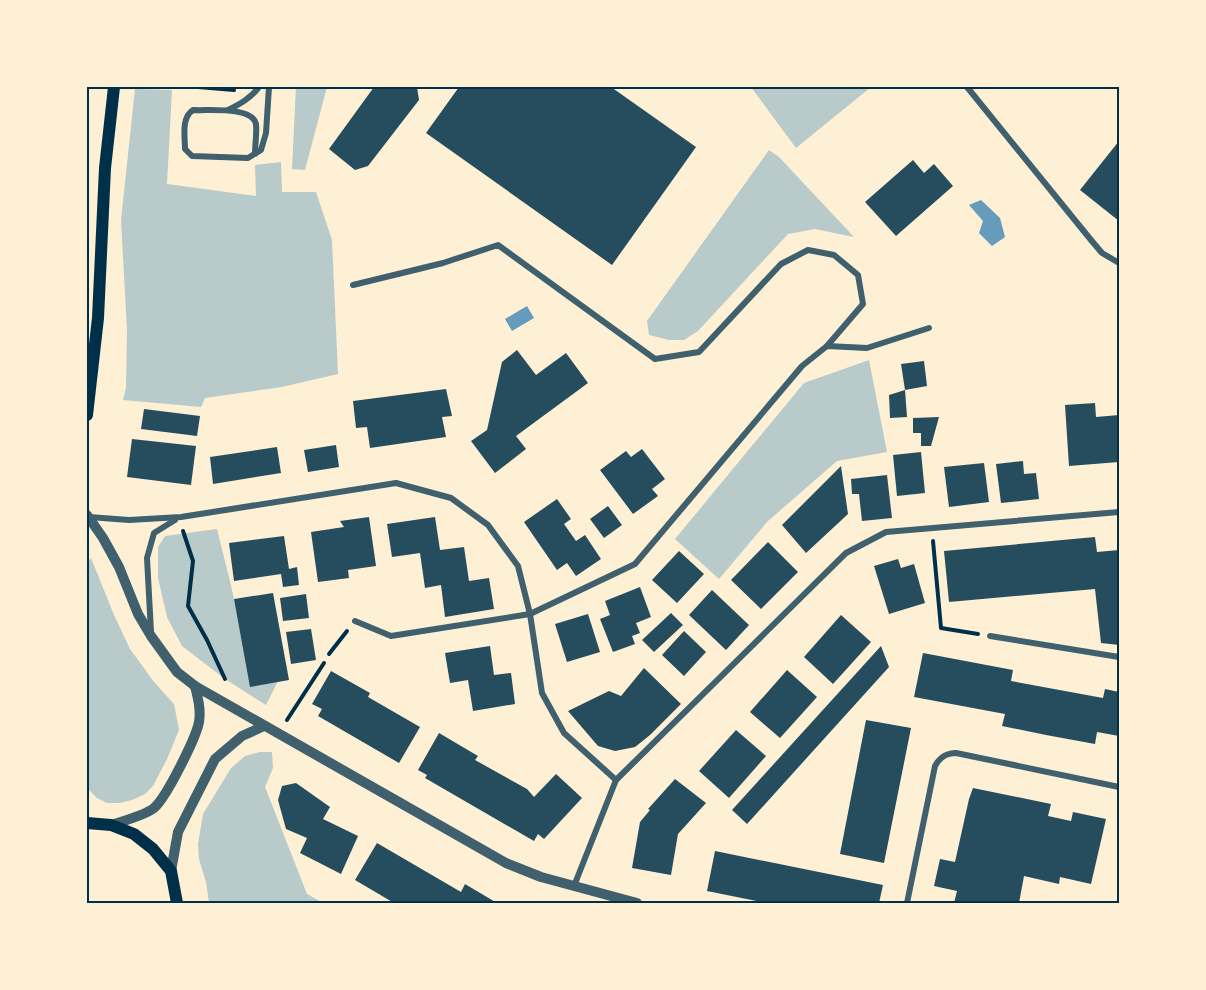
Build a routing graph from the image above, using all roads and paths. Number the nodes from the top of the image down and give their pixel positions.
1 (114, 87) edge
2 (198, 87) edge
3 (268, 87) edge
4 (967, 87) edge
5 (257, 89) edge
6 (226, 111) junction
7 (255, 154) junction
8 (1119, 263) edge
9 (353, 285) dead end
10 (929, 328) dead end
11 (826, 346) junction
12 (87, 415) edge
13 (1119, 512) edge
14 (88, 516) edge
15 (181, 517) junction
16 (932, 527) junction
17 (183, 531) dead end
18 (530, 614) junction
19 (355, 621) joint
20 (152, 636) junction
21 (990, 636) joint
22 (329, 654) dead end
23 (1119, 657) edge
24 (324, 663) dead end
25 (225, 679) dead end
26 (195, 686) junction
27 (264, 726) junction
28 (277, 733) junction
29 (616, 780) junction
30 (1119, 788) edge
31 (89, 821) edge
32 (111, 825) junction
33 (171, 871) junction
34 (574, 886) junction
35 (177, 903) edge
36 (636, 903) edge
37 (907, 903) edge

1 - 12 main road
2 - 5 path
3 - 7 street
4 - 8 street
5 - 6 street
6 - 7 street
6 - 7 street
9 - 11 street
10 - 11 street
11 - 18 street
13 - 16 street
14 - 15 street
14 - 20 street
15 - 18 street
15 - 20 street
16 - 21 path
16 - 29 street
17 - 25 path
18 - 19 street
18 - 29 street
19 - 22 path
20 - 26 street
21 - 23 street
24 - 28 path
26 - 27 street
26 - 32 street
27 - 28 street
27 - 33 street
28 - 34 street
29 - 34 street
30 - 37 street
31 - 32 main road
32 - 33 main road
33 - 35 main road
34 - 36 street

